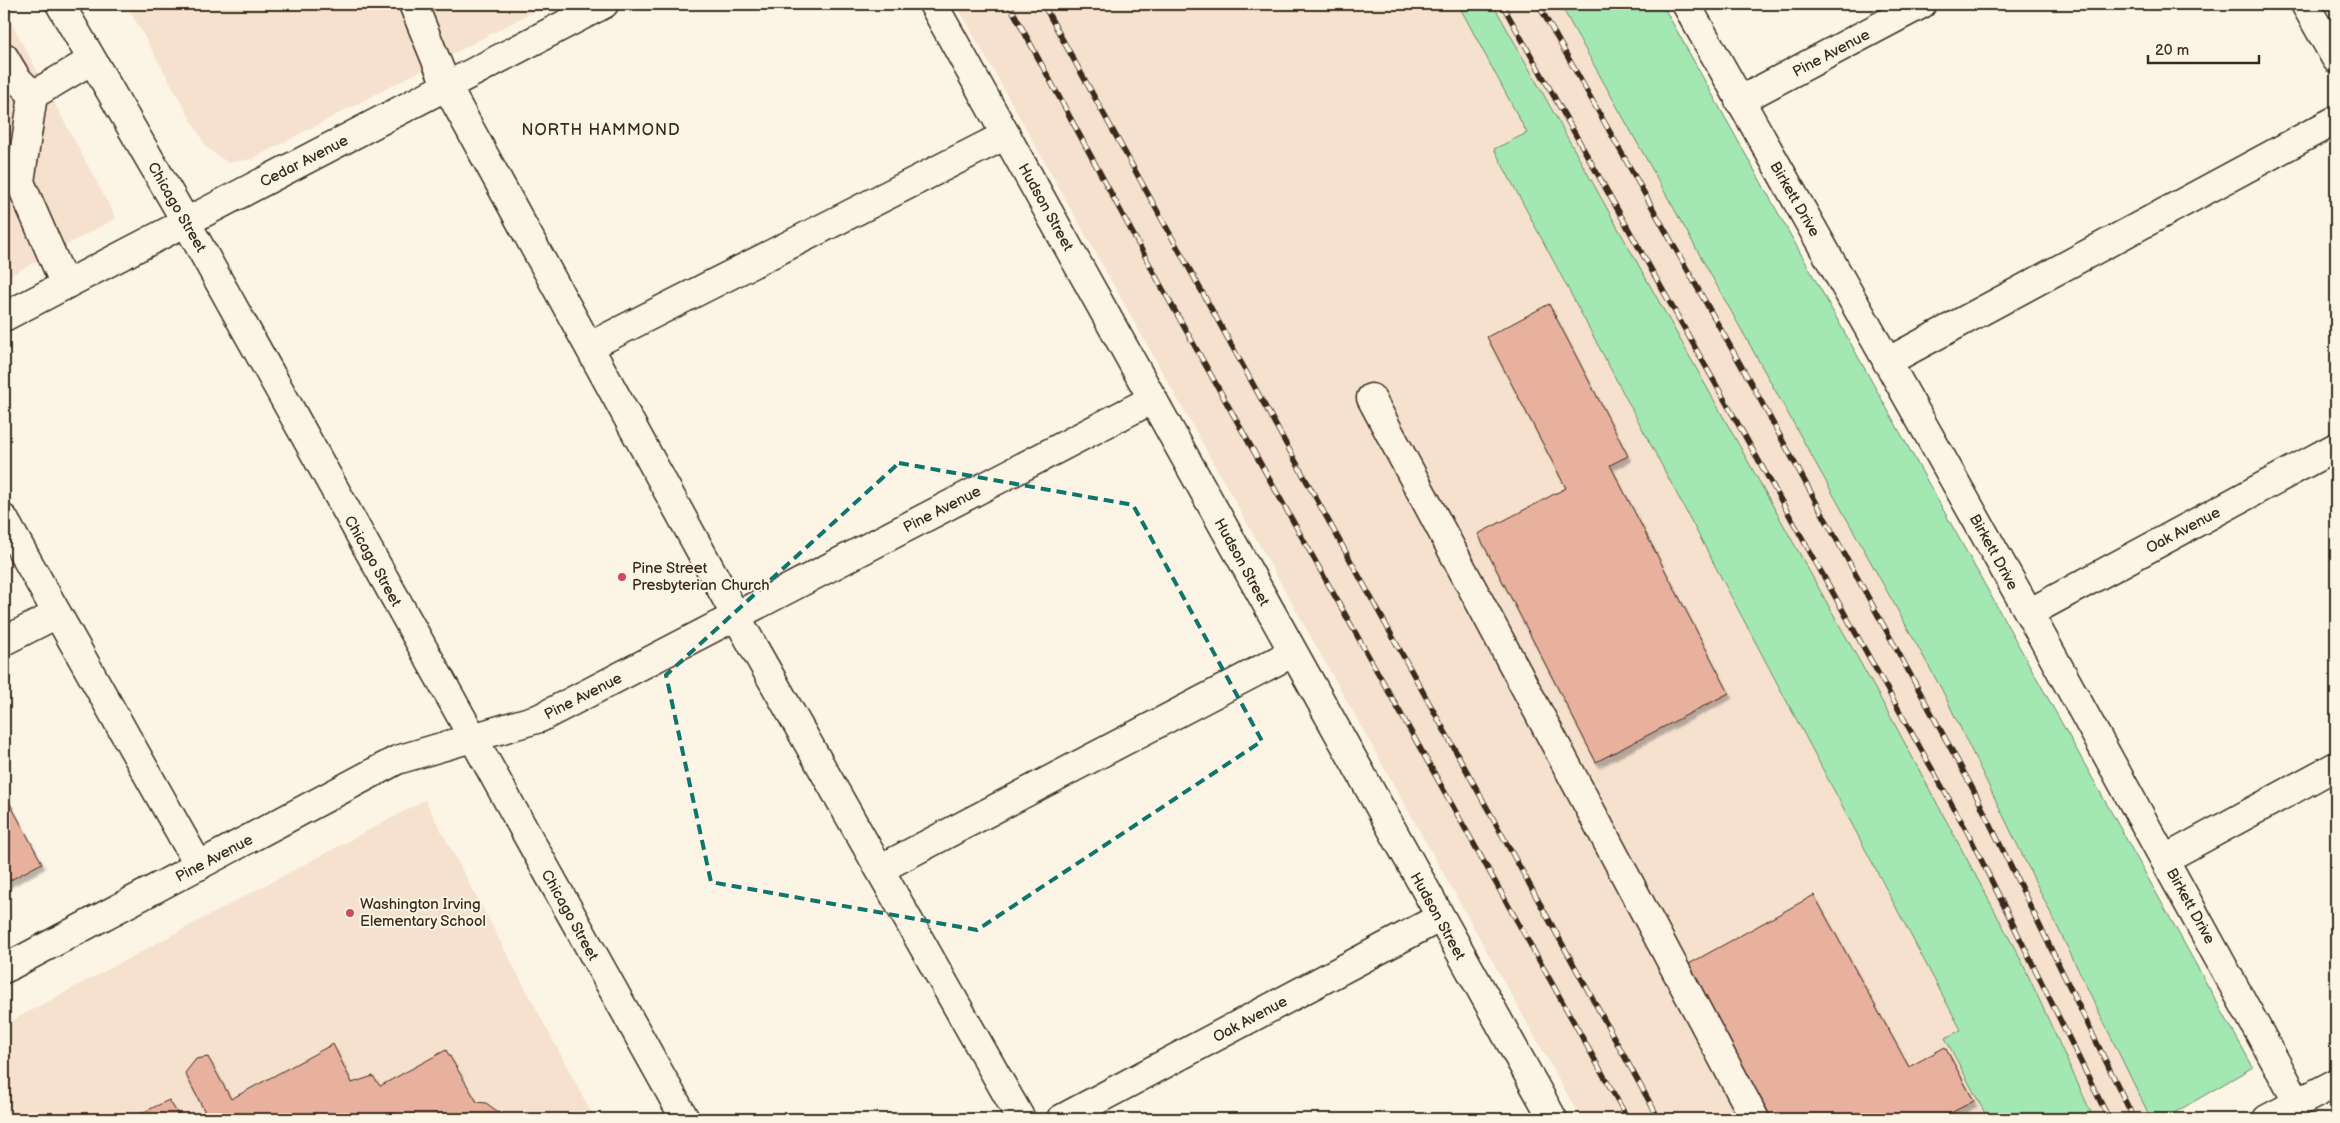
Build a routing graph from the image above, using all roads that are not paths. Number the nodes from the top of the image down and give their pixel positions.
1 (60, 4) edge
2 (413, 4) edge
3 (604, 4) edge
4 (933, 4) edge
5 (1686, 4) edge
6 (1922, 4) edge
7 (2305, 4) edge
8 (4, 57) edge
9 (2336, 59) edge
10 (92, 60) junction
11 (447, 87) junction
12 (33, 95) junction
13 (1739, 101) junction
14 (2336, 120) edge
15 (1006, 135) junction
16 (186, 222) junction
17 (65, 285) junction
18 (4, 317) edge
19 (590, 346) junction
20 (1887, 362) junction
21 (1371, 398) dead end
22 (1153, 399) junction
23 (2336, 447) edge
24 (4, 518) edge
25 (2029, 613) junction
26 (56, 614) junction
27 (736, 616) junction
28 (4, 642) edge
29 (1292, 653) junction
30 (471, 738) junction
31 (2336, 766) edge
32 (2165, 860) junction
33 (199, 866) junction
34 (880, 869) junction
35 (1439, 918) junction
36 (4, 969) edge
37 (2336, 1083) edge
38 (2298, 1103) junction
39 (685, 1119) edge
40 (1021, 1119) edge
41 (1062, 1119) edge
42 (1552, 1119) edge
43 (1755, 1119) edge
44 (2267, 1119) edge

1 - 10 street, Chicago Street
2 - 11 street
3 - 11 street, Cedar Avenue
4 - 15 street, Hudson Street
5 - 13 street, Birkett Drive
6 - 13 street, Pine Avenue
7 - 9 street
8 - 12 street
10 - 12 street
10 - 16 street, Chicago Street
11 - 16 street, Cedar Avenue
11 - 19 street
12 - 17 street
13 - 20 street, Birkett Drive
14 - 20 street
15 - 19 street
15 - 22 street, Hudson Street
16 - 17 street, Cedar Avenue
16 - 30 street, Chicago Street
17 - 18 street, Cedar Avenue
19 - 27 street
20 - 25 street, Birkett Drive
21 - 43 street
22 - 27 street, Pine Avenue
22 - 29 street, Hudson Street
23 - 25 street, Oak Avenue
24 - 26 street
25 - 32 street, Birkett Drive
26 - 28 street
26 - 33 street
27 - 30 street, Pine Avenue
27 - 34 street
29 - 34 street
29 - 35 street, Hudson Street
30 - 33 street, Pine Avenue
30 - 39 street, Chicago Street
31 - 32 street
32 - 38 street, Birkett Drive
33 - 36 street, Pine Avenue
34 - 40 street
35 - 41 street, Oak Avenue
35 - 42 street, Hudson Street
37 - 38 street
38 - 44 street

